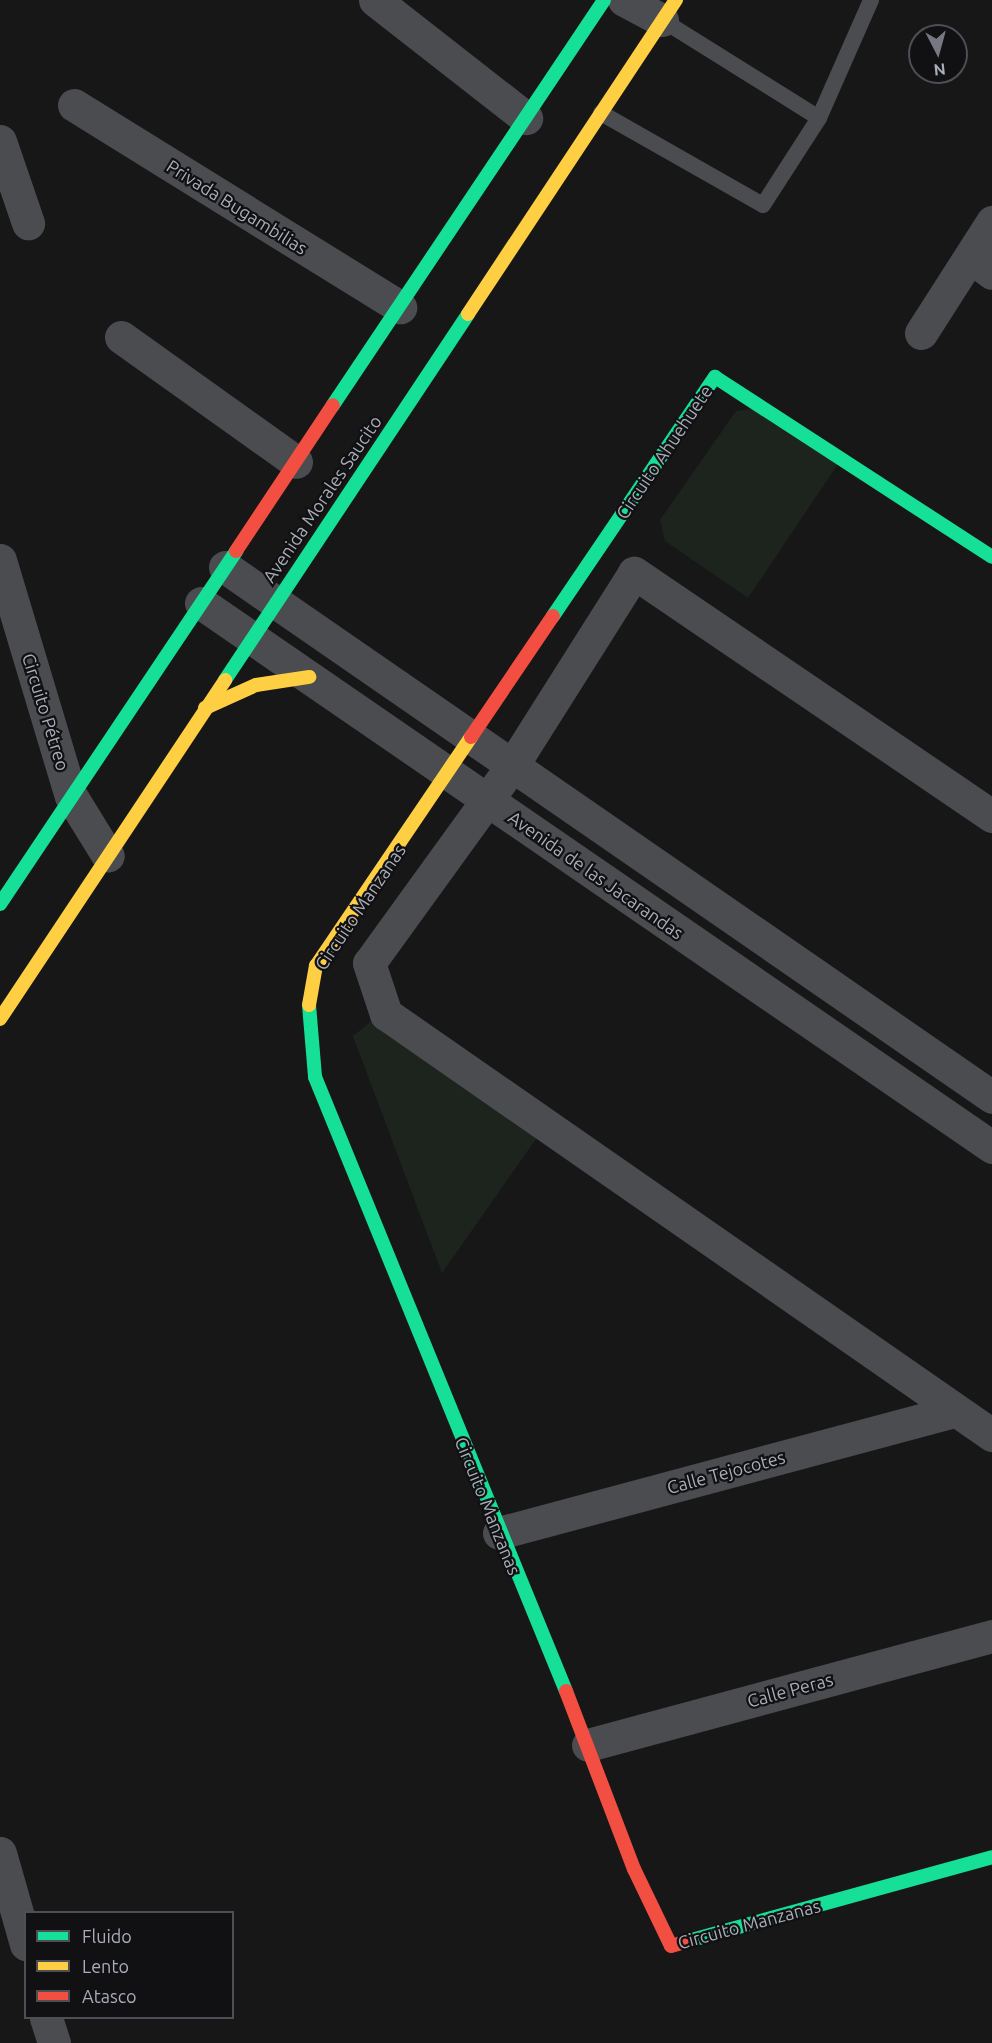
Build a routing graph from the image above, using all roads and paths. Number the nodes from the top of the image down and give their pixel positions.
1 (375, 0) edge
2 (604, 0) edge
3 (624, 0) edge
4 (872, 0) edge
5 (669, 10) edge
6 (74, 105) dead end
7 (600, 112) junction
8 (526, 118) junction
9 (819, 118) junction
10 (0, 141) edge
11 (992, 222) edge
12 (28, 223) dead end
13 (981, 265) edge
14 (400, 307) junction
15 (921, 333) dead end
16 (121, 337) dead end
17 (296, 462) junction
18 (992, 557) edge
19 (0, 560) edge
20 (225, 567) junction
21 (276, 601) junction
22 (201, 603) junction
23 (251, 638) junction
24 (309, 676) junction
25 (205, 708) junction
26 (474, 736) junction
27 (514, 763) junction
28 (451, 774) junction
29 (71, 796) junction
30 (487, 798) junction
31 (992, 816) edge
32 (108, 856) junction
33 (0, 904) edge
34 (801, 963) junction
35 (779, 1001) junction
36 (0, 1019) edge
37 (992, 1097) edge
38 (992, 1147) edge
39 (954, 1411) junction
40 (992, 1435) edge
41 (499, 1533) junction
42 (992, 1636) edge
43 (588, 1745) junction
44 (0, 1853) edge
45 (992, 1857) edge
46 (24, 1937) edge
47 (46, 2019) edge
48 (54, 2043) edge

1 - 8 street
2 - 8 main road
3 - 5 street
4 - 9 lane
5 - 7 main road, Avenida Morales Saucito
5 - 9 lane
6 - 14 street, Privada Bugambilias
7 - 9 lane
7 - 21 main road, Avenida Morales Saucito
8 - 14 main road
10 - 12 street
11 - 13 street
13 - 15 street
14 - 17 main road
16 - 17 street
17 - 20 main road
18 - 26 main road, Circuito Ahuehuete
19 - 29 street, Circuito Pétreo
20 - 21 street
20 - 22 main road
21 - 23 main road, Avenida Morales Saucito
21 - 26 street
22 - 23 street, Avenida de las Jacarandas
22 - 29 main road
23 - 24 street, Avenida de las Jacarandas
23 - 25 main road, Avenida Morales Saucito
24 - 25 main road
24 - 28 street, Avenida de las Jacarandas
25 - 32 main road, Avenida Morales Saucito
26 - 27 street
26 - 28 main road, Circuito Ahuehuete
27 - 30 street
27 - 31 street
27 - 34 street
28 - 30 street, Avenida de las Jacarandas
28 - 41 main road, Circuito Manzanas
29 - 32 street, Circuito Pétreo
29 - 33 main road
30 - 35 street, Avenida de las Jacarandas
30 - 39 street
32 - 36 main road, Avenida Morales Saucito
34 - 35 street
34 - 37 street
35 - 38 street, Avenida de las Jacarandas
39 - 40 street
39 - 41 street, Calle Tejocotes
41 - 43 main road, Circuito Manzanas
42 - 43 street, Calle Peras
43 - 45 main road, Circuito Manzanas
44 - 46 street
47 - 48 street

